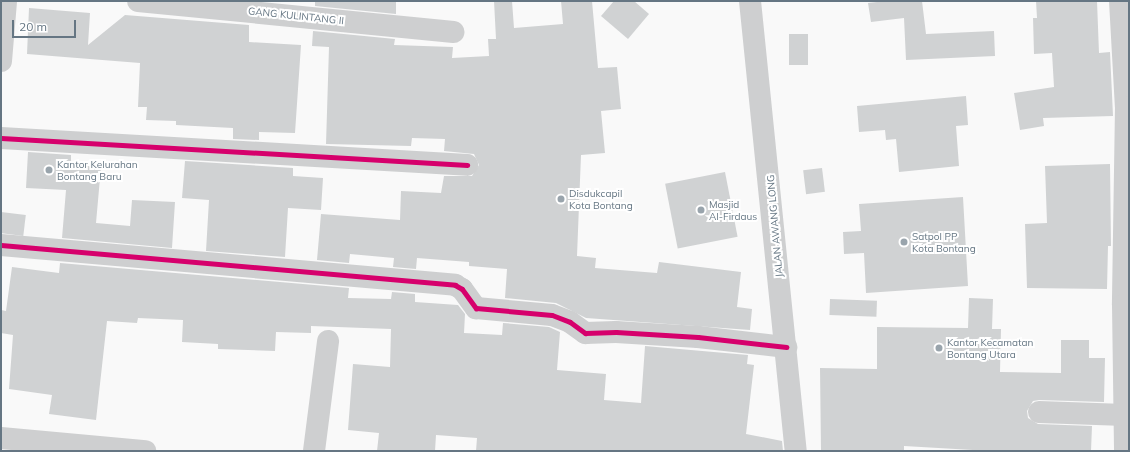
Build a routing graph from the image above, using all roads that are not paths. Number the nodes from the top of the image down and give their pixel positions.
1 (6, 1) edge
2 (138, 1) edge
3 (750, 1) edge
4 (1120, 1) edge
5 (453, 32) dead end
6 (1, 61) edge
7 (1128, 107) edge
8 (1, 138) edge
9 (467, 165) dead end
10 (1, 245) edge
11 (1126, 305) edge
12 (328, 341) dead end
13 (786, 347) junction
14 (1039, 412) dead end
15 (1125, 415) junction
16 (1, 438) edge
17 (145, 451) edge
18 (314, 451) edge
19 (796, 451) edge
20 (1125, 451) edge

1 - 6 street
2 - 5 street, GANG KULINTANG II
3 - 13 street, JALAN AWANG LONG
4 - 7 street
7 - 11 street
8 - 9 street
10 - 13 street
11 - 15 street
12 - 18 street
13 - 19 street, JALAN AWANG LONG
14 - 15 street
15 - 20 street
16 - 17 street

